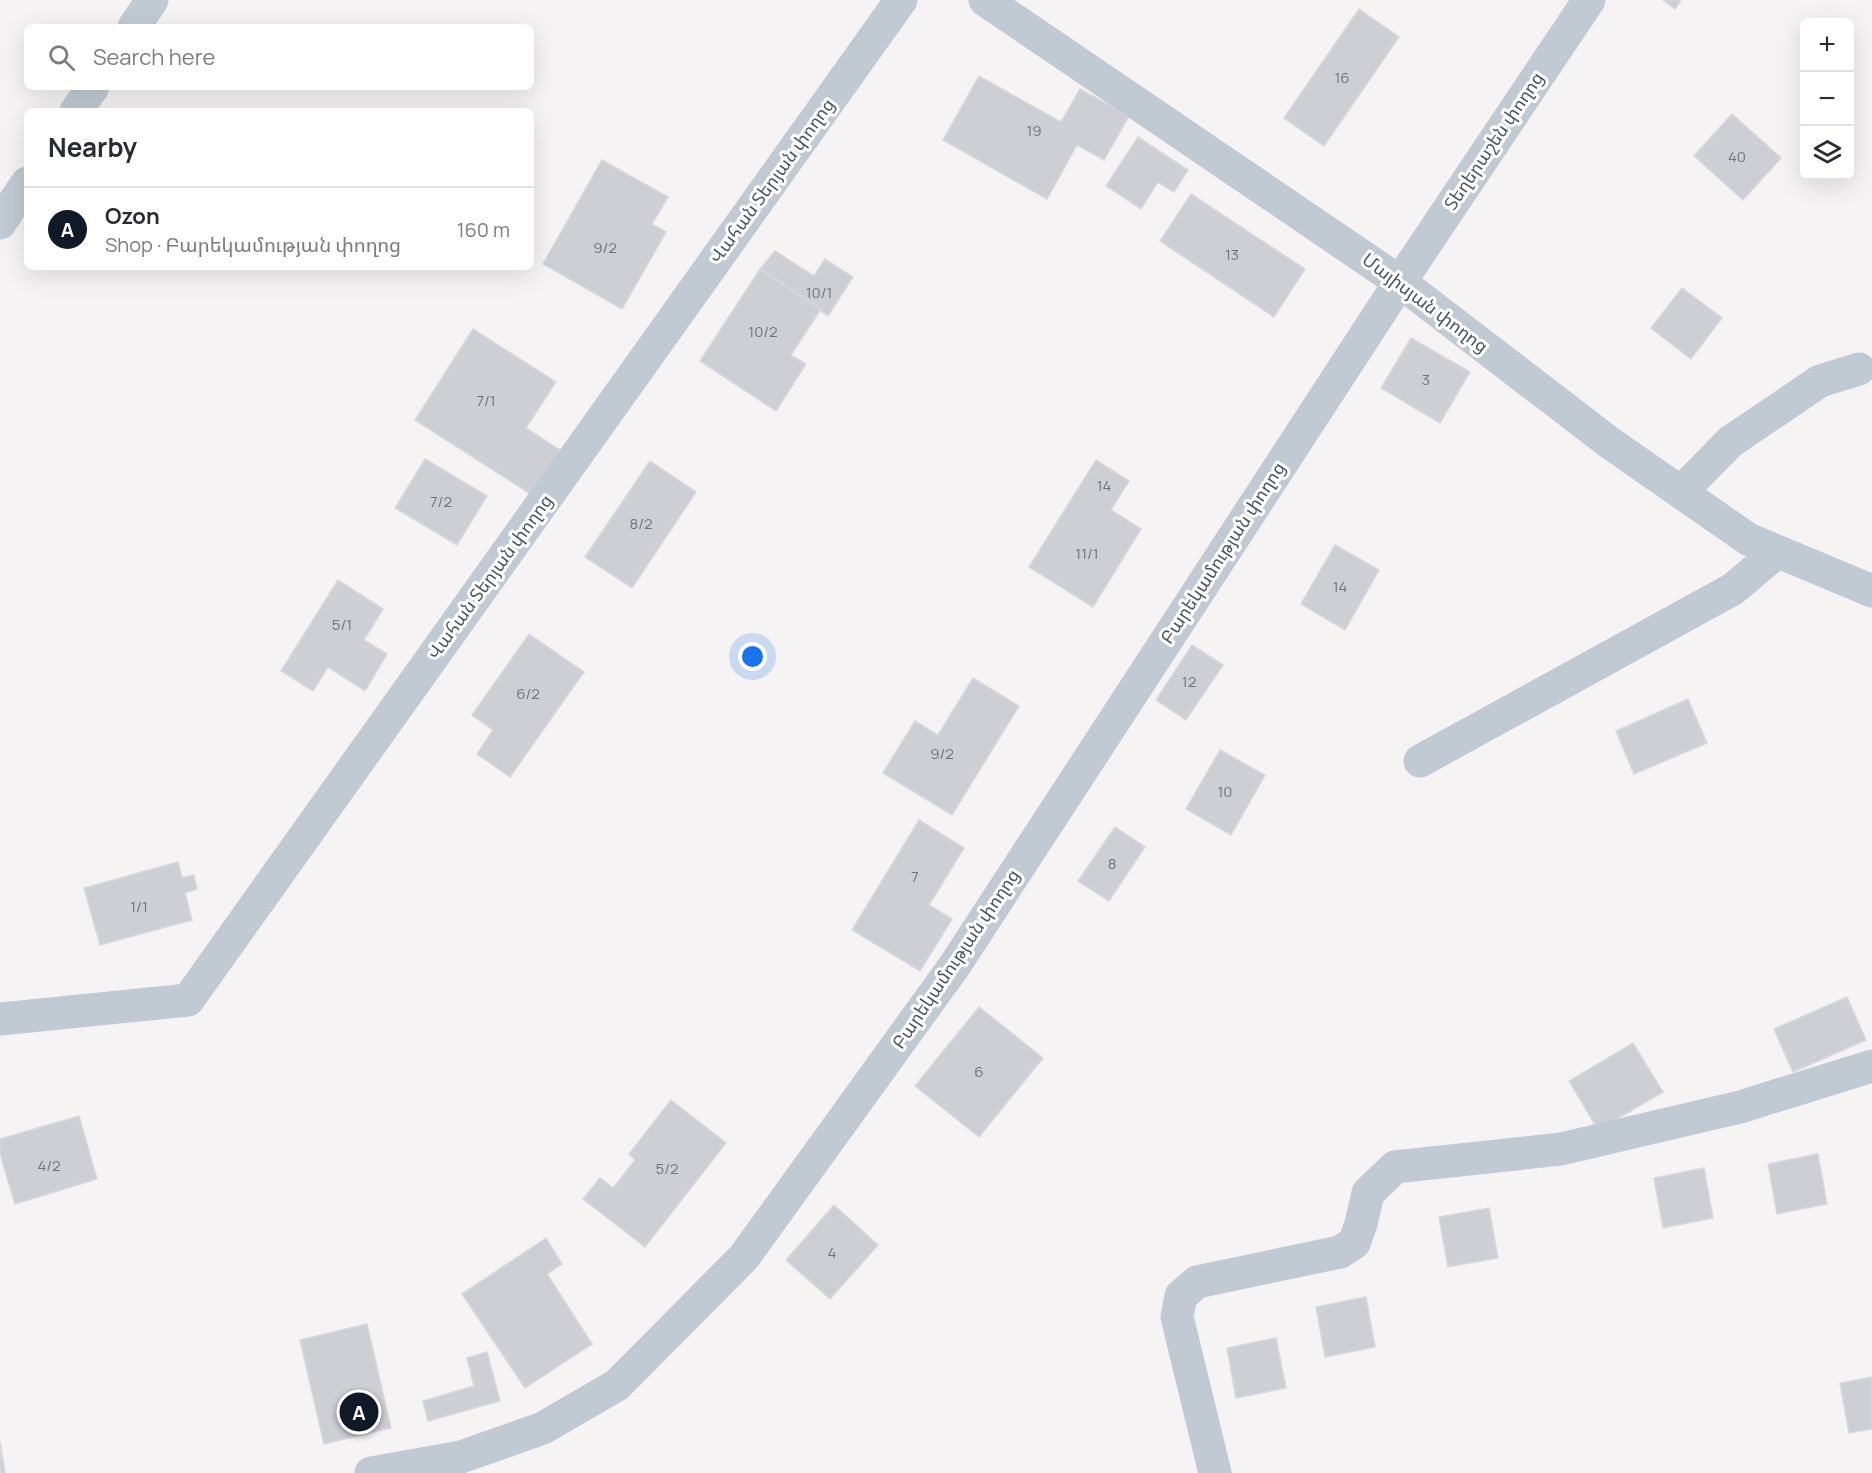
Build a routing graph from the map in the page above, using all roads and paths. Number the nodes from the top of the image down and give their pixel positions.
1 (152, 0) edge
2 (901, 0) edge
3 (985, 0) edge
4 (1588, 0) edge
5 (136, 24) edge
6 (91, 90) edge
7 (78, 108) edge
8 (24, 187) edge
9 (0, 223) edge
10 (1400, 282) junction
11 (1859, 369) dead end
12 (1681, 492) junction
13 (1777, 552) junction
14 (1872, 591) edge
15 (1420, 761) dead end
16 (0, 1019) edge
17 (1872, 1066) edge
18 (371, 1473) edge
19 (1215, 1473) edge

1 - 5 street
2 - 16 street, Վահան Տերյան փողոց
3 - 10 street, Մայիսյան փողոց
4 - 10 street, Տեղերաշեն փողոց
6 - 7 street
8 - 9 street
10 - 12 street, Մայիսյան փողոց
10 - 18 street, Բարեկամության փողոց
11 - 12 street
12 - 13 street, Մայիսյան փողոց
13 - 14 street, Մայիսյան փողոց
13 - 15 street
17 - 19 street

